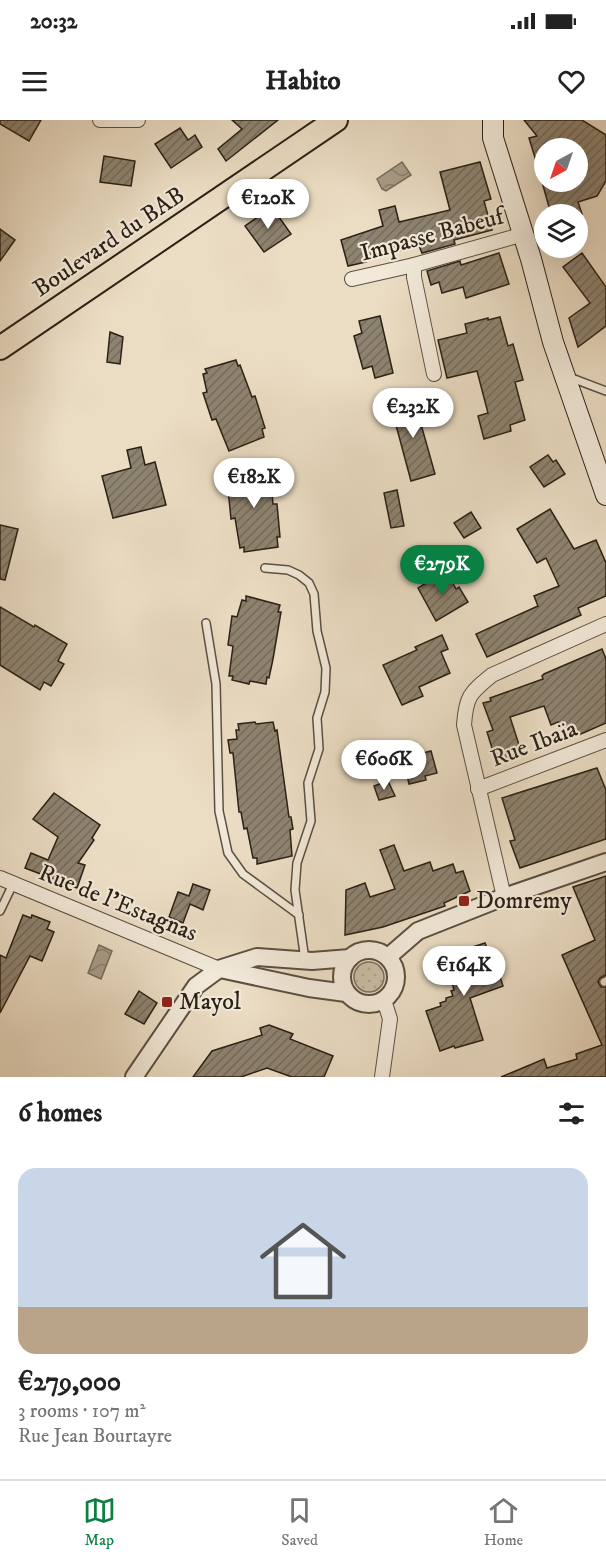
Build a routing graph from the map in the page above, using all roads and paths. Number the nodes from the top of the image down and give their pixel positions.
1 (100, 120) edge
2 (138, 120) edge
3 (336, 120) edge
4 (479, 120) edge
5 (491, 126) edge
6 (524, 234) junction
7 (414, 265) junction
8 (352, 279) dead end
9 (0, 348) edge
10 (434, 374) dead end
11 (565, 376) junction
12 (606, 391) edge
13 (606, 495) edge
14 (265, 568) dead end
15 (206, 622) dead end
16 (606, 624) edge
17 (606, 740) edge
18 (478, 789) junction
19 (606, 862) edge
20 (7, 881) edge
21 (504, 897) junction
22 (0, 911) edge
23 (299, 915) junction
24 (388, 957) junction
25 (350, 958) junction
26 (305, 960) junction
27 (219, 969) junction
28 (346, 993) junction
29 (384, 1000) junction
30 (134, 1077) edge
31 (382, 1077) edge

1 - 2 street
3 - 9 main road, Boulevard du BAB
4 - 5 main road
5 - 6 main road
6 - 7 street, Impasse Babeuf
6 - 11 main road
7 - 8 street, Impasse Babeuf
7 - 10 street
11 - 12 lane
11 - 13 main road
14 - 23 lane
15 - 23 lane
16 - 18 street
17 - 18 street, Rue Ibaïa
18 - 21 street
19 - 21 street
20 - 22 lane
20 - 27 street, Rue de l'Estagnas
21 - 24 street
23 - 26 lane
24 - 25 street
24 - 29 street
25 - 26 street
25 - 28 street
26 - 27 street
27 - 28 street
27 - 30 street
28 - 29 street
29 - 31 street

